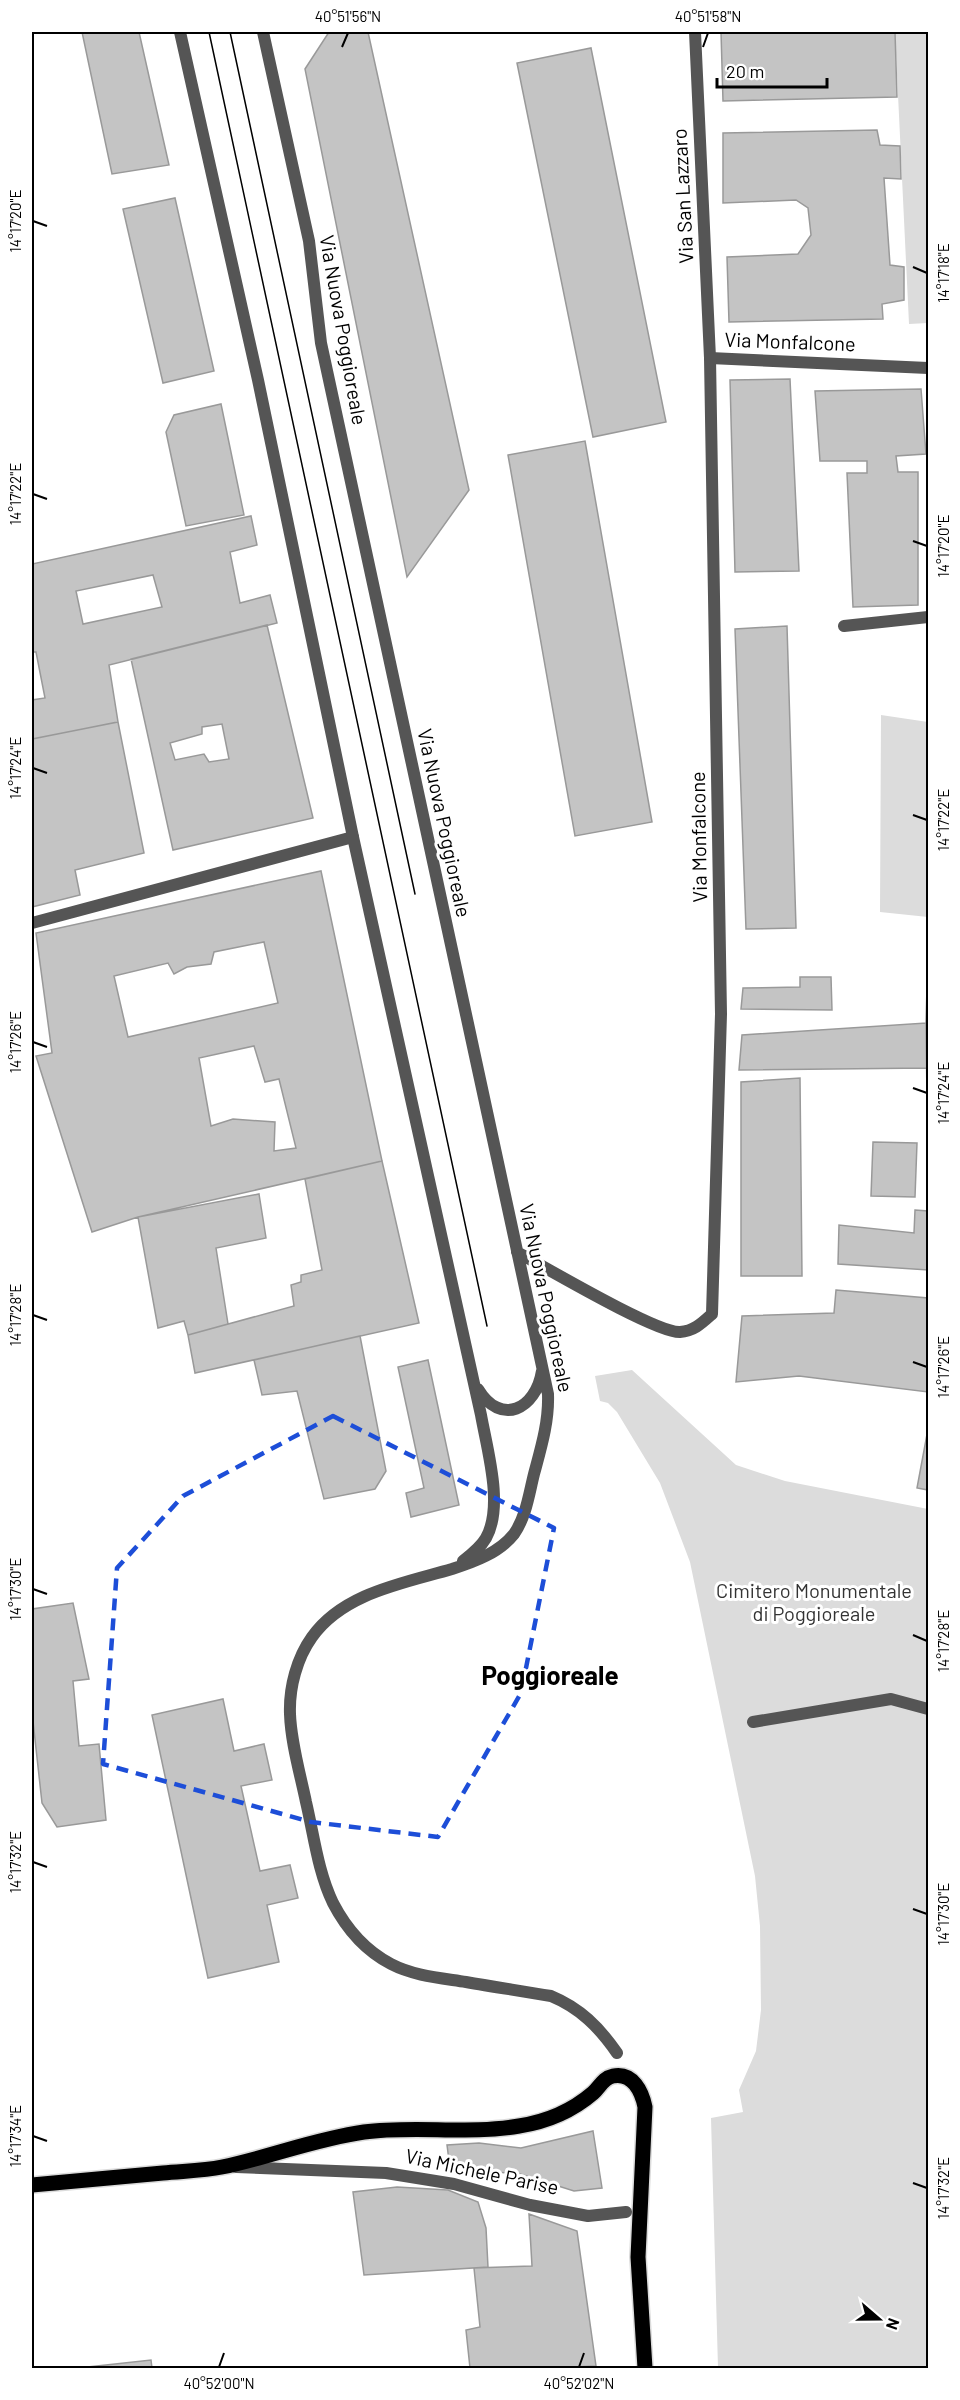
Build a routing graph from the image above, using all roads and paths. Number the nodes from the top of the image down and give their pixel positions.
1 (180, 32) edge
2 (263, 32) edge
3 (695, 32) edge
4 (710, 358) junction
5 (928, 368) edge
6 (928, 618) edge
7 (844, 626) dead end
8 (353, 837) junction
9 (32, 922) edge
10 (517, 1252) junction
11 (543, 1366) junction
12 (474, 1383) junction
13 (438, 1573) junction
14 (928, 1709) edge
15 (753, 1722) dead end
16 (617, 2053) dead end
17 (221, 2167) junction
18 (32, 2185) edge
19 (626, 2212) dead end
20 (645, 2368) edge

1 - 8 street, Via Nuova Poggioreale
2 - 10 street, Via Nuova Poggioreale
3 - 4 street, Via San Lazzaro
4 - 5 street, Via Monfalcone
4 - 10 street, Via Monfalcone
6 - 7 street
8 - 9 street
8 - 12 street, Via Nuova Poggioreale
10 - 11 street, Via Nuova Poggioreale
11 - 12 street
11 - 13 street, Via Nuova Poggioreale
12 - 13 street, Via Nuova Poggioreale
13 - 16 street, Via Nuova Poggioreale
14 - 15 street
17 - 18 main road, Via Michele Parise
17 - 19 street, Via Michele Parise
17 - 20 main road, Via Michele Parise

